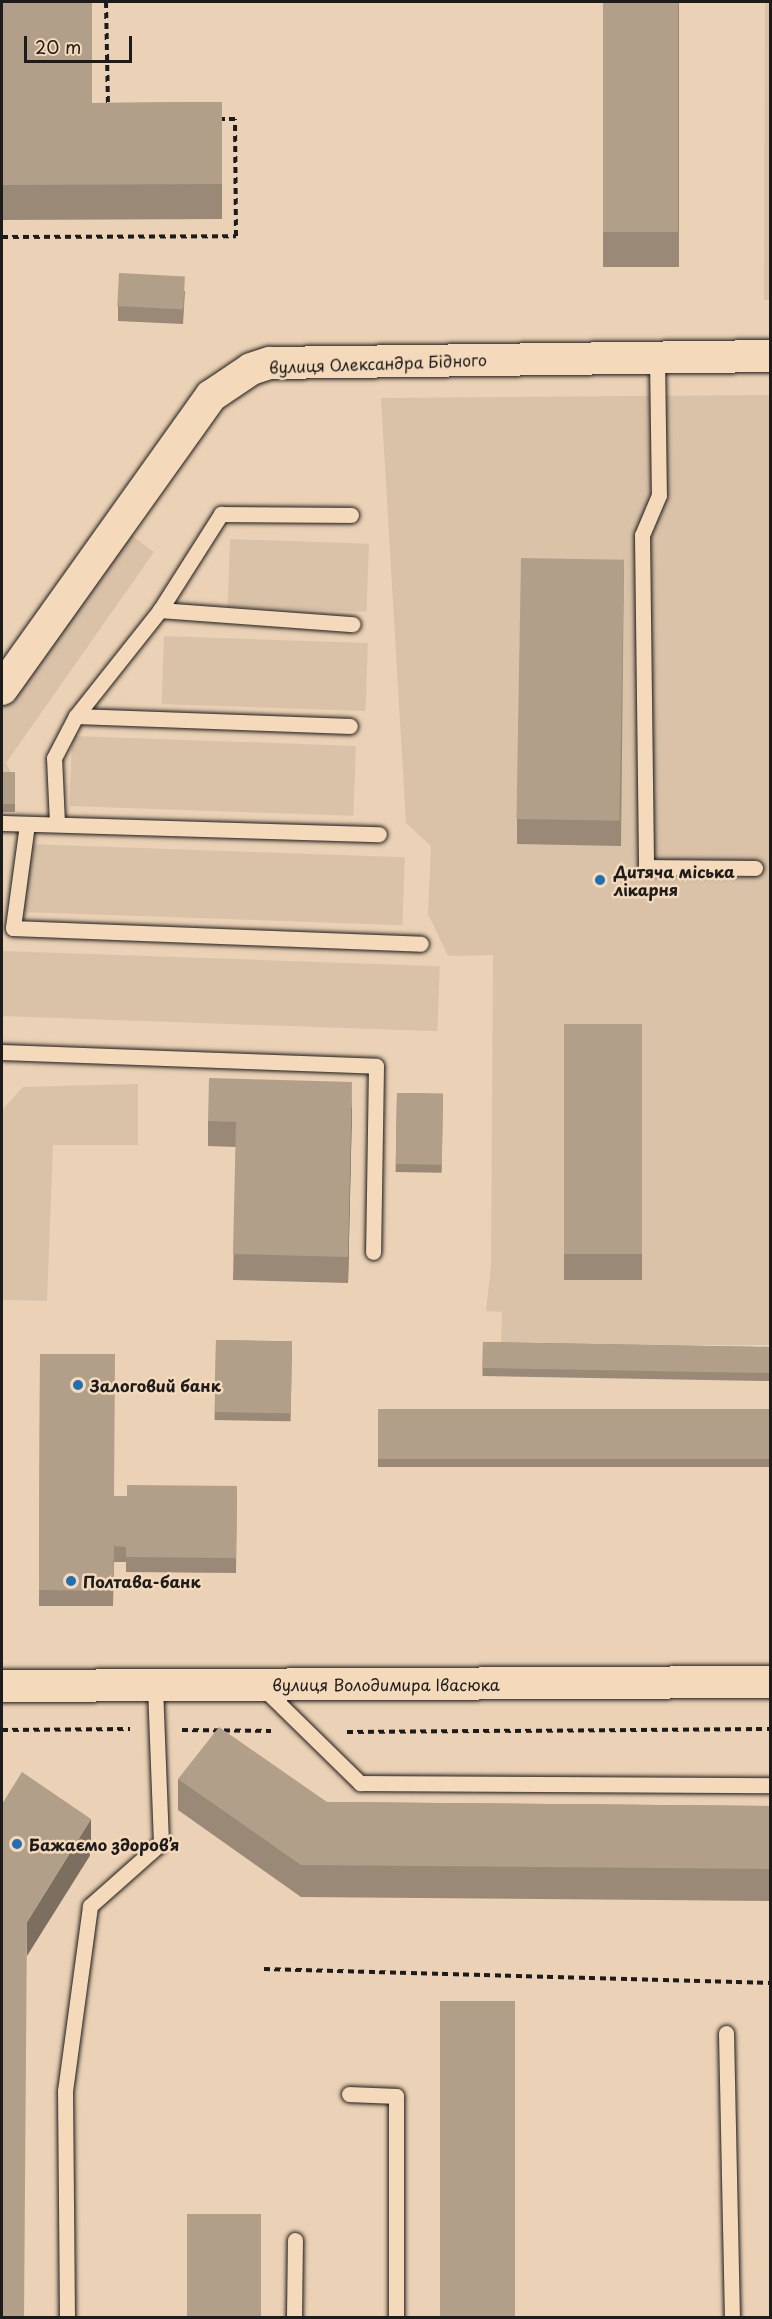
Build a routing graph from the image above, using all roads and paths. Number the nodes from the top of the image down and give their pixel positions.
1 (106, 2) edge
2 (108, 109) edge
3 (212, 120) edge
4 (2, 237) edge
5 (771, 356) edge
6 (657, 357) junction
7 (351, 515) dead end
8 (159, 610) junction
9 (352, 624) dead end
10 (2, 689) edge
11 (76, 716) junction
12 (350, 726) dead end
13 (2, 823) edge
14 (57, 823) junction
15 (27, 824) junction
16 (380, 834) dead end
17 (755, 868) dead end
18 (421, 944) dead end
19 (2, 1052) edge
20 (373, 1252) dead end
21 (771, 1682) edge
22 (260, 1684) junction
23 (155, 1685) junction
24 (2, 1686) edge
25 (156, 1729) junction
26 (771, 1730) edge
27 (2, 1731) edge
28 (307, 1732) junction
29 (771, 1785) edge
30 (264, 1969) dead end
31 (771, 1983) edge
32 (726, 2033) dead end
33 (349, 2094) dead end
34 (295, 2240) dead end
35 (67, 2318) edge
36 (294, 2318) edge
37 (396, 2318) edge
38 (732, 2318) edge

1 - 2 path
3 - 4 path
5 - 6 street, вулиця Олександра Бідного
6 - 10 street, вулиця Олександра Бідного
6 - 17 lane
7 - 8 lane
8 - 9 lane
8 - 11 lane
11 - 12 lane
11 - 14 lane
13 - 15 lane
14 - 15 lane
14 - 16 lane
15 - 18 lane
19 - 20 lane
21 - 22 street, вулиця Володимира Івасюка
22 - 23 street, вулиця Володимира Івасюка
22 - 28 lane
23 - 24 street, вулиця Володимира Івасюка
23 - 25 lane
25 - 27 path
25 - 28 path
25 - 35 lane
26 - 28 path
28 - 29 lane
30 - 31 path
32 - 38 lane
33 - 37 lane
34 - 36 lane

